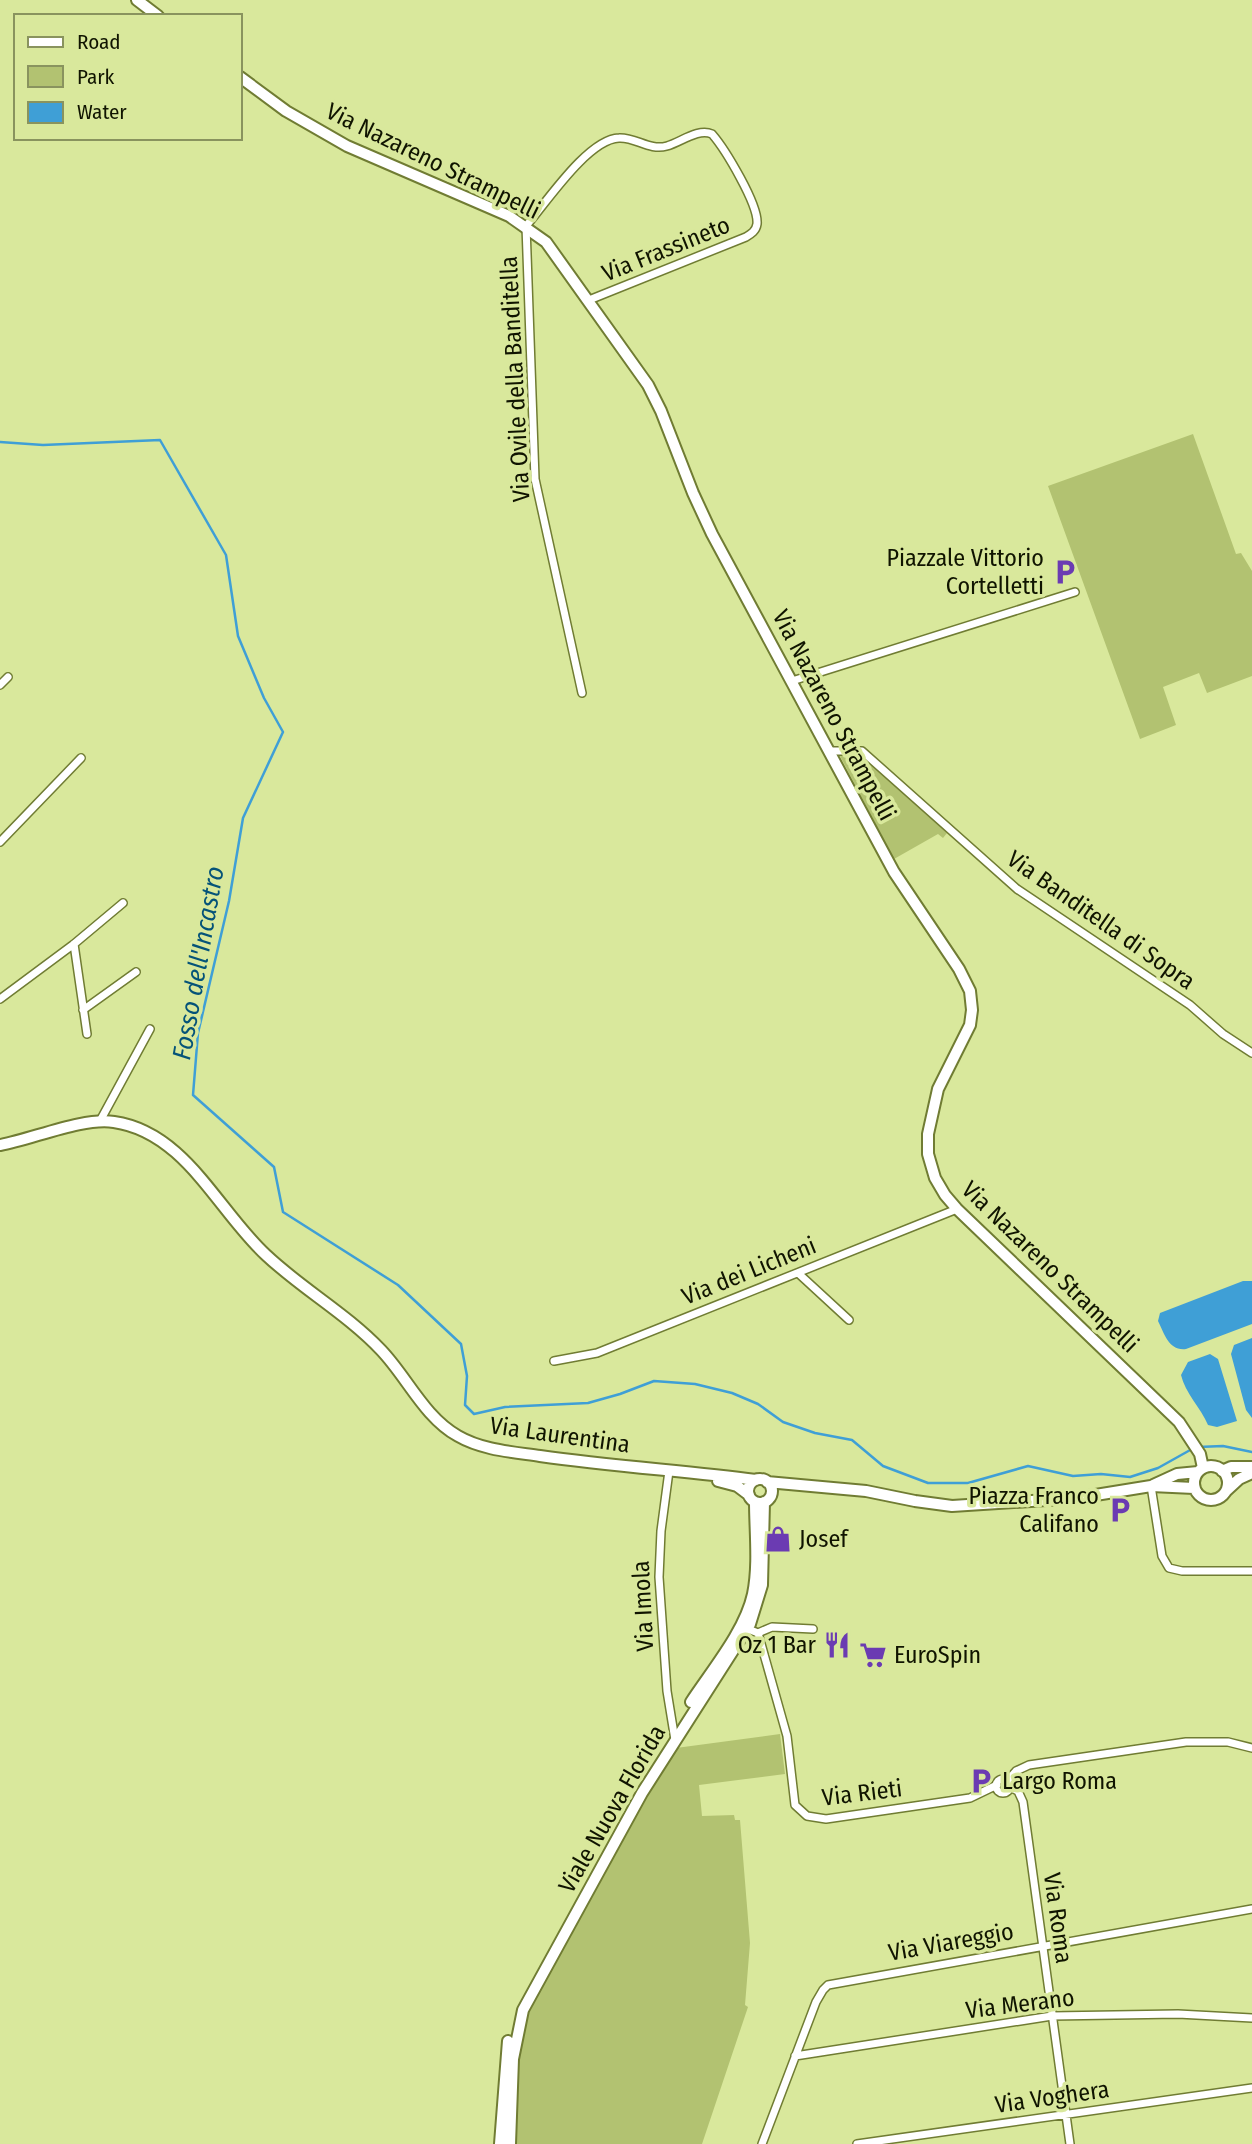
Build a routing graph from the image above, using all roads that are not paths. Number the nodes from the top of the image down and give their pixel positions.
1 (137, 0) edge
2 (155, 14) edge
3 (242, 78) edge
4 (526, 226) junction
5 (589, 300) junction
6 (1075, 592) dead end
7 (8, 677) dead end
8 (792, 681) junction
9 (0, 685) edge
10 (582, 693) dead end
11 (831, 751) junction
12 (81, 758) dead end
13 (0, 842) edge
14 (123, 903) dead end
15 (74, 944) junction
16 (136, 972) dead end
17 (0, 999) edge
18 (83, 1010) junction
19 (150, 1029) dead end
20 (87, 1034) dead end
21 (1252, 1053) edge
22 (100, 1121) junction
23 (0, 1145) edge
24 (957, 1209) junction
25 (798, 1273) junction
26 (849, 1320) dead end
27 (554, 1361) dead end
28 (1252, 1467) edge
29 (1200, 1470) junction
30 (668, 1471) junction
31 (1222, 1471) junction
32 (685, 1473) junction
33 (1252, 1473) edge
34 (762, 1481) junction
35 (796, 1485) junction
36 (1151, 1486) junction
37 (1194, 1488) junction
38 (1226, 1491) junction
39 (759, 1499) junction
40 (1252, 1571) edge
41 (813, 1629) dead end
42 (753, 1631) junction
43 (674, 1735) junction
44 (1252, 1748) edge
45 (1009, 1784) junction
46 (1252, 1909) edge
47 (1043, 1945) junction
48 (1052, 2016) junction
49 (1252, 2018) edge
50 (795, 2056) junction
51 (1252, 2088) edge
52 (1066, 2115) junction
53 (500, 2144) edge
54 (510, 2144) edge
55 (762, 2144) edge
56 (857, 2144) edge
57 (1070, 2144) edge

1 - 2 street
3 - 4 street, Via Nazareno Strampelli
4 - 5 street, Via Nazareno Strampelli
4 - 5 street, Via Frassineto
4 - 10 street, Via Ovile della Banditella
5 - 8 street, Via Nazareno Strampelli
6 - 8 street
7 - 9 street
8 - 11 street, Via Nazareno Strampelli
11 - 21 street, Via Banditella di Sopra
11 - 24 street, Via Nazareno Strampelli
12 - 13 street
14 - 15 street
15 - 17 street
15 - 18 street
16 - 18 street
18 - 20 street
19 - 22 street
22 - 23 street
22 - 30 street, Via Laurentina
24 - 25 street, Via dei Licheni
24 - 29 street, Via Nazareno Strampelli
25 - 26 street
25 - 27 street, Via dei Licheni
28 - 31 street
29 - 31 street
29 - 36 street, Via Laurentina
29 - 37 street
30 - 32 street, Via Laurentina
30 - 43 street, Via Imola
31 - 38 street
32 - 34 street, Via Laurentina
32 - 39 street, Via Laurentina
33 - 38 street
34 - 35 street, Via Laurentina
34 - 39 street
34 - 39 street
35 - 36 street, Via Laurentina
35 - 39 street, Via Laurentina
36 - 37 street, Via Laurentina
36 - 40 street
37 - 38 street
39 - 42 street, Viale Nuova Florida
39 - 43 street, Viale Nuova Florida
41 - 42 street
42 - 43 street, Viale Nuova Florida
42 - 45 street, Via Rieti
43 - 53 street, Viale Nuova Florida
43 - 54 street, Viale Nuova Florida
44 - 45 street
45 - 47 street, Via Roma
46 - 47 street, Via Viareggio
47 - 48 street, Via Roma
47 - 50 street, Via Viareggio
48 - 49 street, Via Merano
48 - 50 street, Via Merano
48 - 52 street, Via Roma
50 - 55 street, Via Viareggio
51 - 52 street, Via Voghera
52 - 56 street, Via Voghera
52 - 57 street, Via Roma

